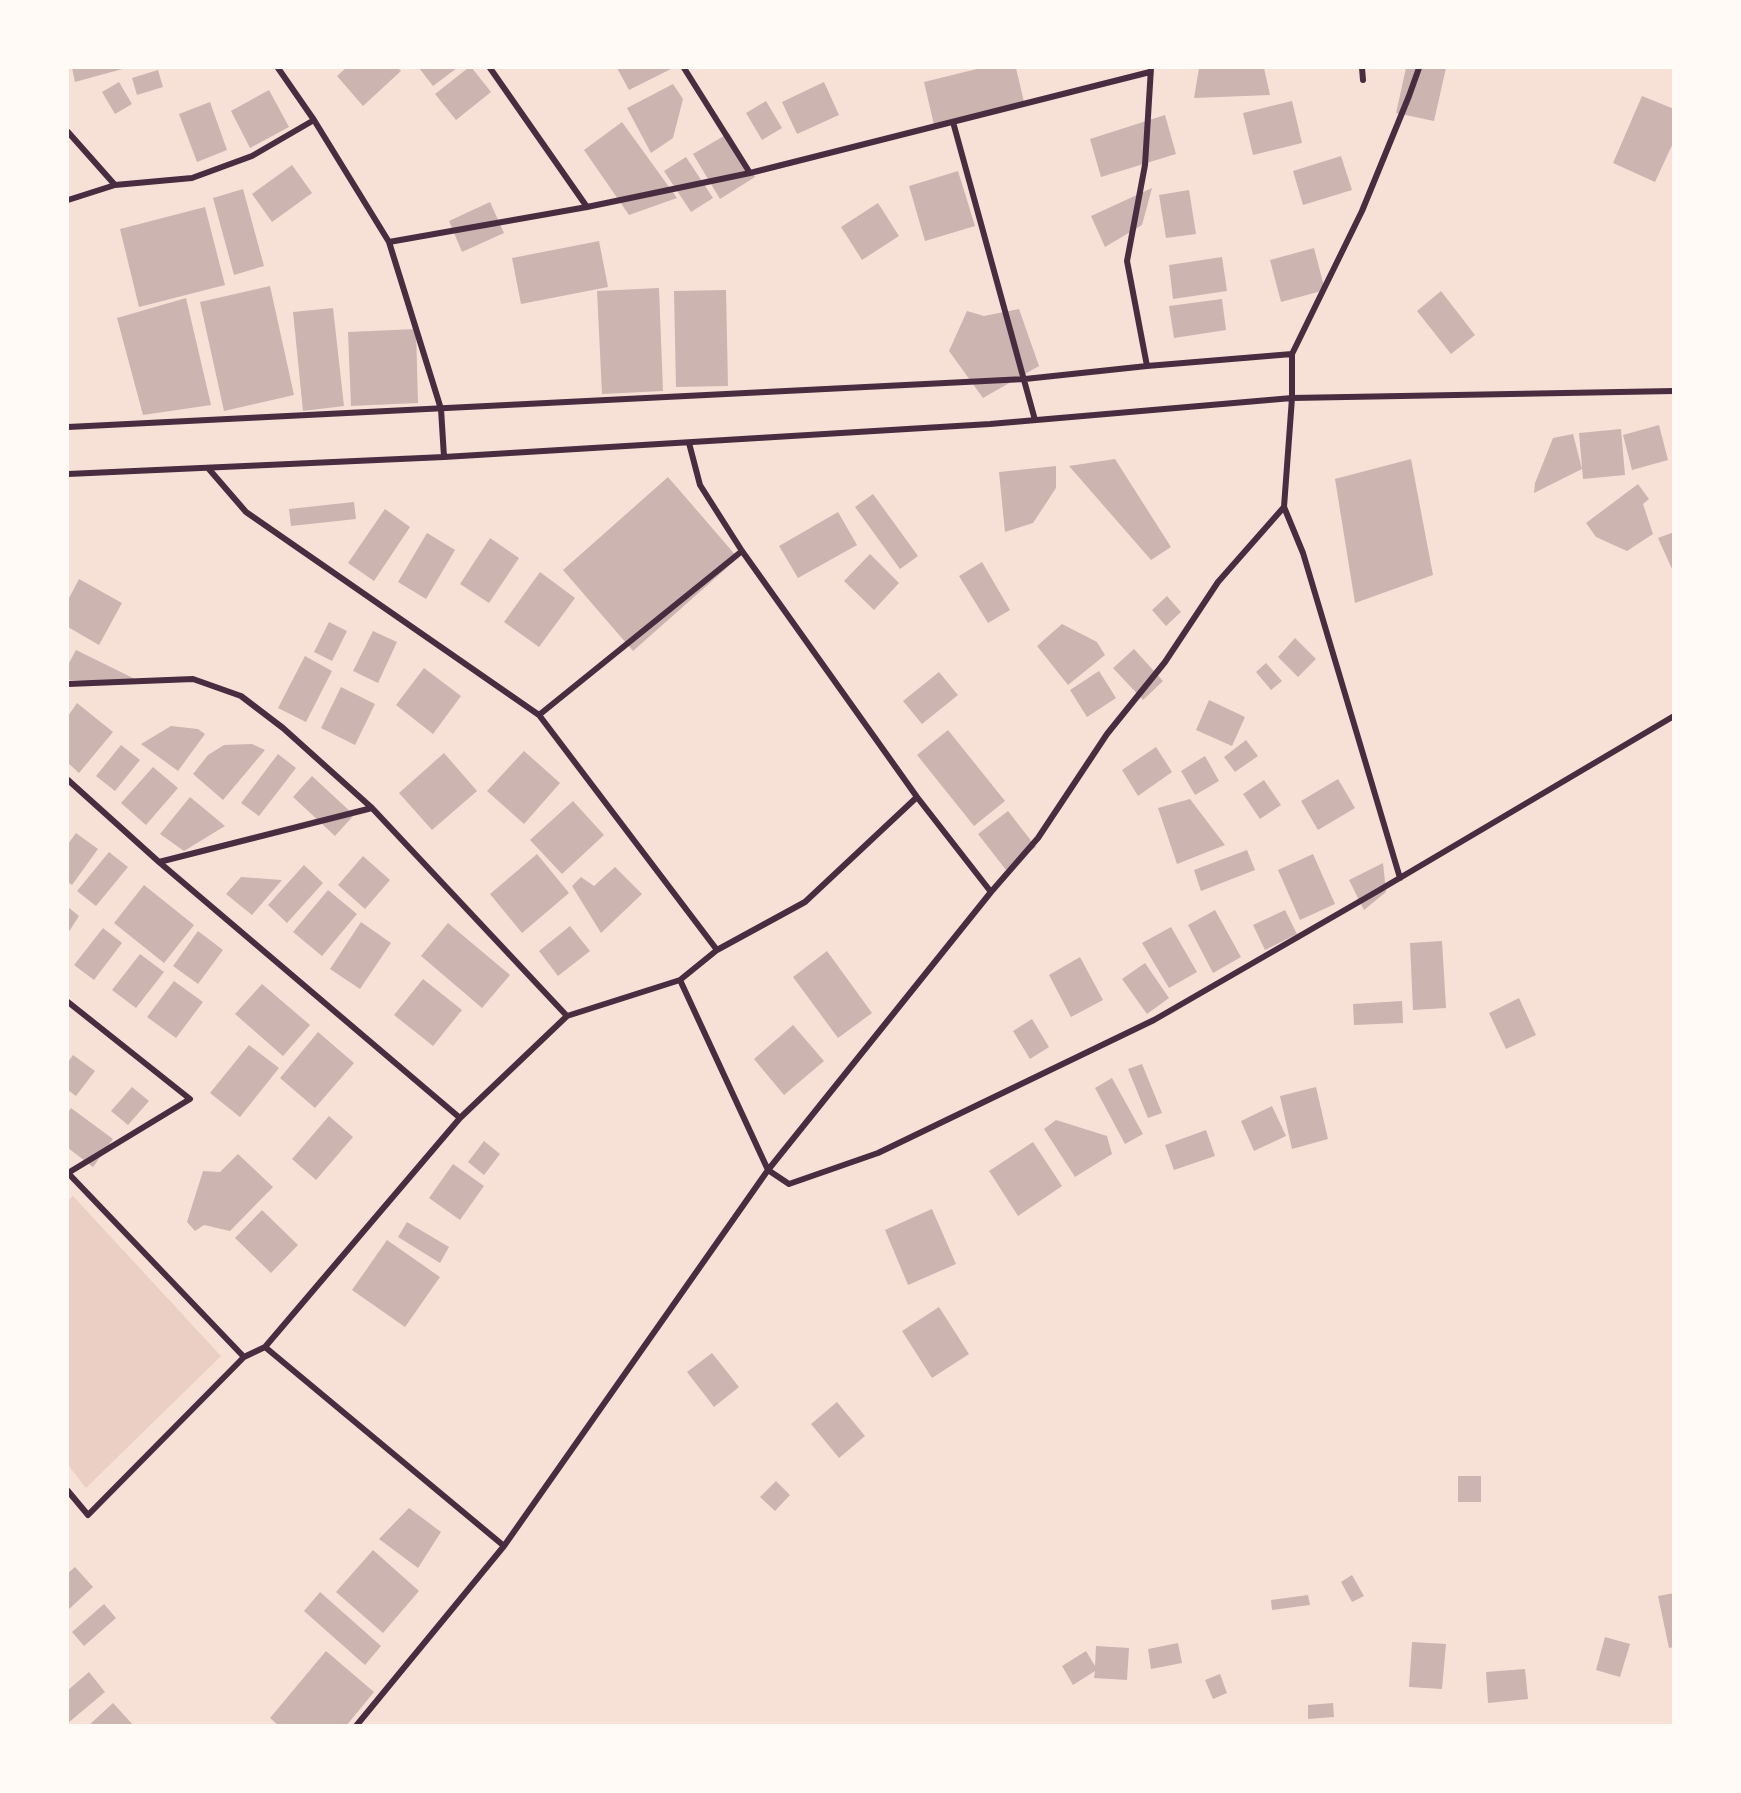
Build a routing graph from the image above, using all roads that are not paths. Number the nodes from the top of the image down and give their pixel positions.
1 (278, 68) edge
2 (490, 68) edge
3 (684, 68) edge
4 (1362, 68) edge
5 (1419, 68) edge
6 (1150, 70) edge
7 (1363, 80) dead end
8 (314, 120) junction
9 (953, 122) junction
10 (68, 132) edge
11 (750, 172) junction
12 (115, 185) junction
13 (68, 200) edge
14 (587, 207) junction
15 (389, 242) junction
16 (1292, 354) junction
17 (1148, 366) junction
18 (1025, 379) junction
19 (1674, 391) edge
20 (1292, 398) junction
21 (441, 409) junction
22 (1035, 420) junction
23 (68, 427) edge
24 (689, 443) junction
25 (444, 457) junction
26 (208, 468) junction
27 (68, 474) edge
28 (1284, 507) junction
29 (742, 551) junction
30 (68, 684) edge
31 (539, 715) junction
32 (1674, 716) edge
33 (68, 780) edge
34 (917, 797) junction
35 (372, 808) junction
36 (159, 862) junction
37 (1400, 878) junction
38 (991, 892) junction
39 (717, 950) junction
40 (680, 980) junction
41 (68, 1002) edge
42 (567, 1016) junction
43 (460, 1118) junction
44 (768, 1170) junction
45 (68, 1173) edge
46 (265, 1347) junction
47 (244, 1357) junction
48 (68, 1491) edge
49 (504, 1546) junction
50 (357, 1725) edge

1 - 8 street
2 - 14 street
3 - 11 street
4 - 7 street
5 - 16 street
6 - 9 street
6 - 17 street
8 - 12 street
8 - 15 street
9 - 11 street
9 - 18 street
10 - 12 street
11 - 14 street
12 - 13 street
14 - 15 street
15 - 21 street
16 - 17 street
16 - 20 street
17 - 18 street
18 - 21 street
18 - 22 street
19 - 20 street
20 - 22 street
20 - 28 street
21 - 23 street
21 - 25 street
22 - 24 street
24 - 25 street
24 - 29 street
25 - 26 street
26 - 27 street
26 - 31 street
28 - 37 street
28 - 38 street
29 - 31 street
29 - 34 street
30 - 35 street
31 - 39 street
32 - 37 street
33 - 36 street
34 - 38 street
34 - 39 street
35 - 36 street
35 - 42 street
36 - 43 street
37 - 44 street
38 - 44 street
39 - 40 street
40 - 42 street
40 - 44 street
41 - 45 street
42 - 43 street
43 - 46 street
44 - 49 street
45 - 47 street
46 - 47 street
46 - 49 street
47 - 48 street
49 - 50 street

